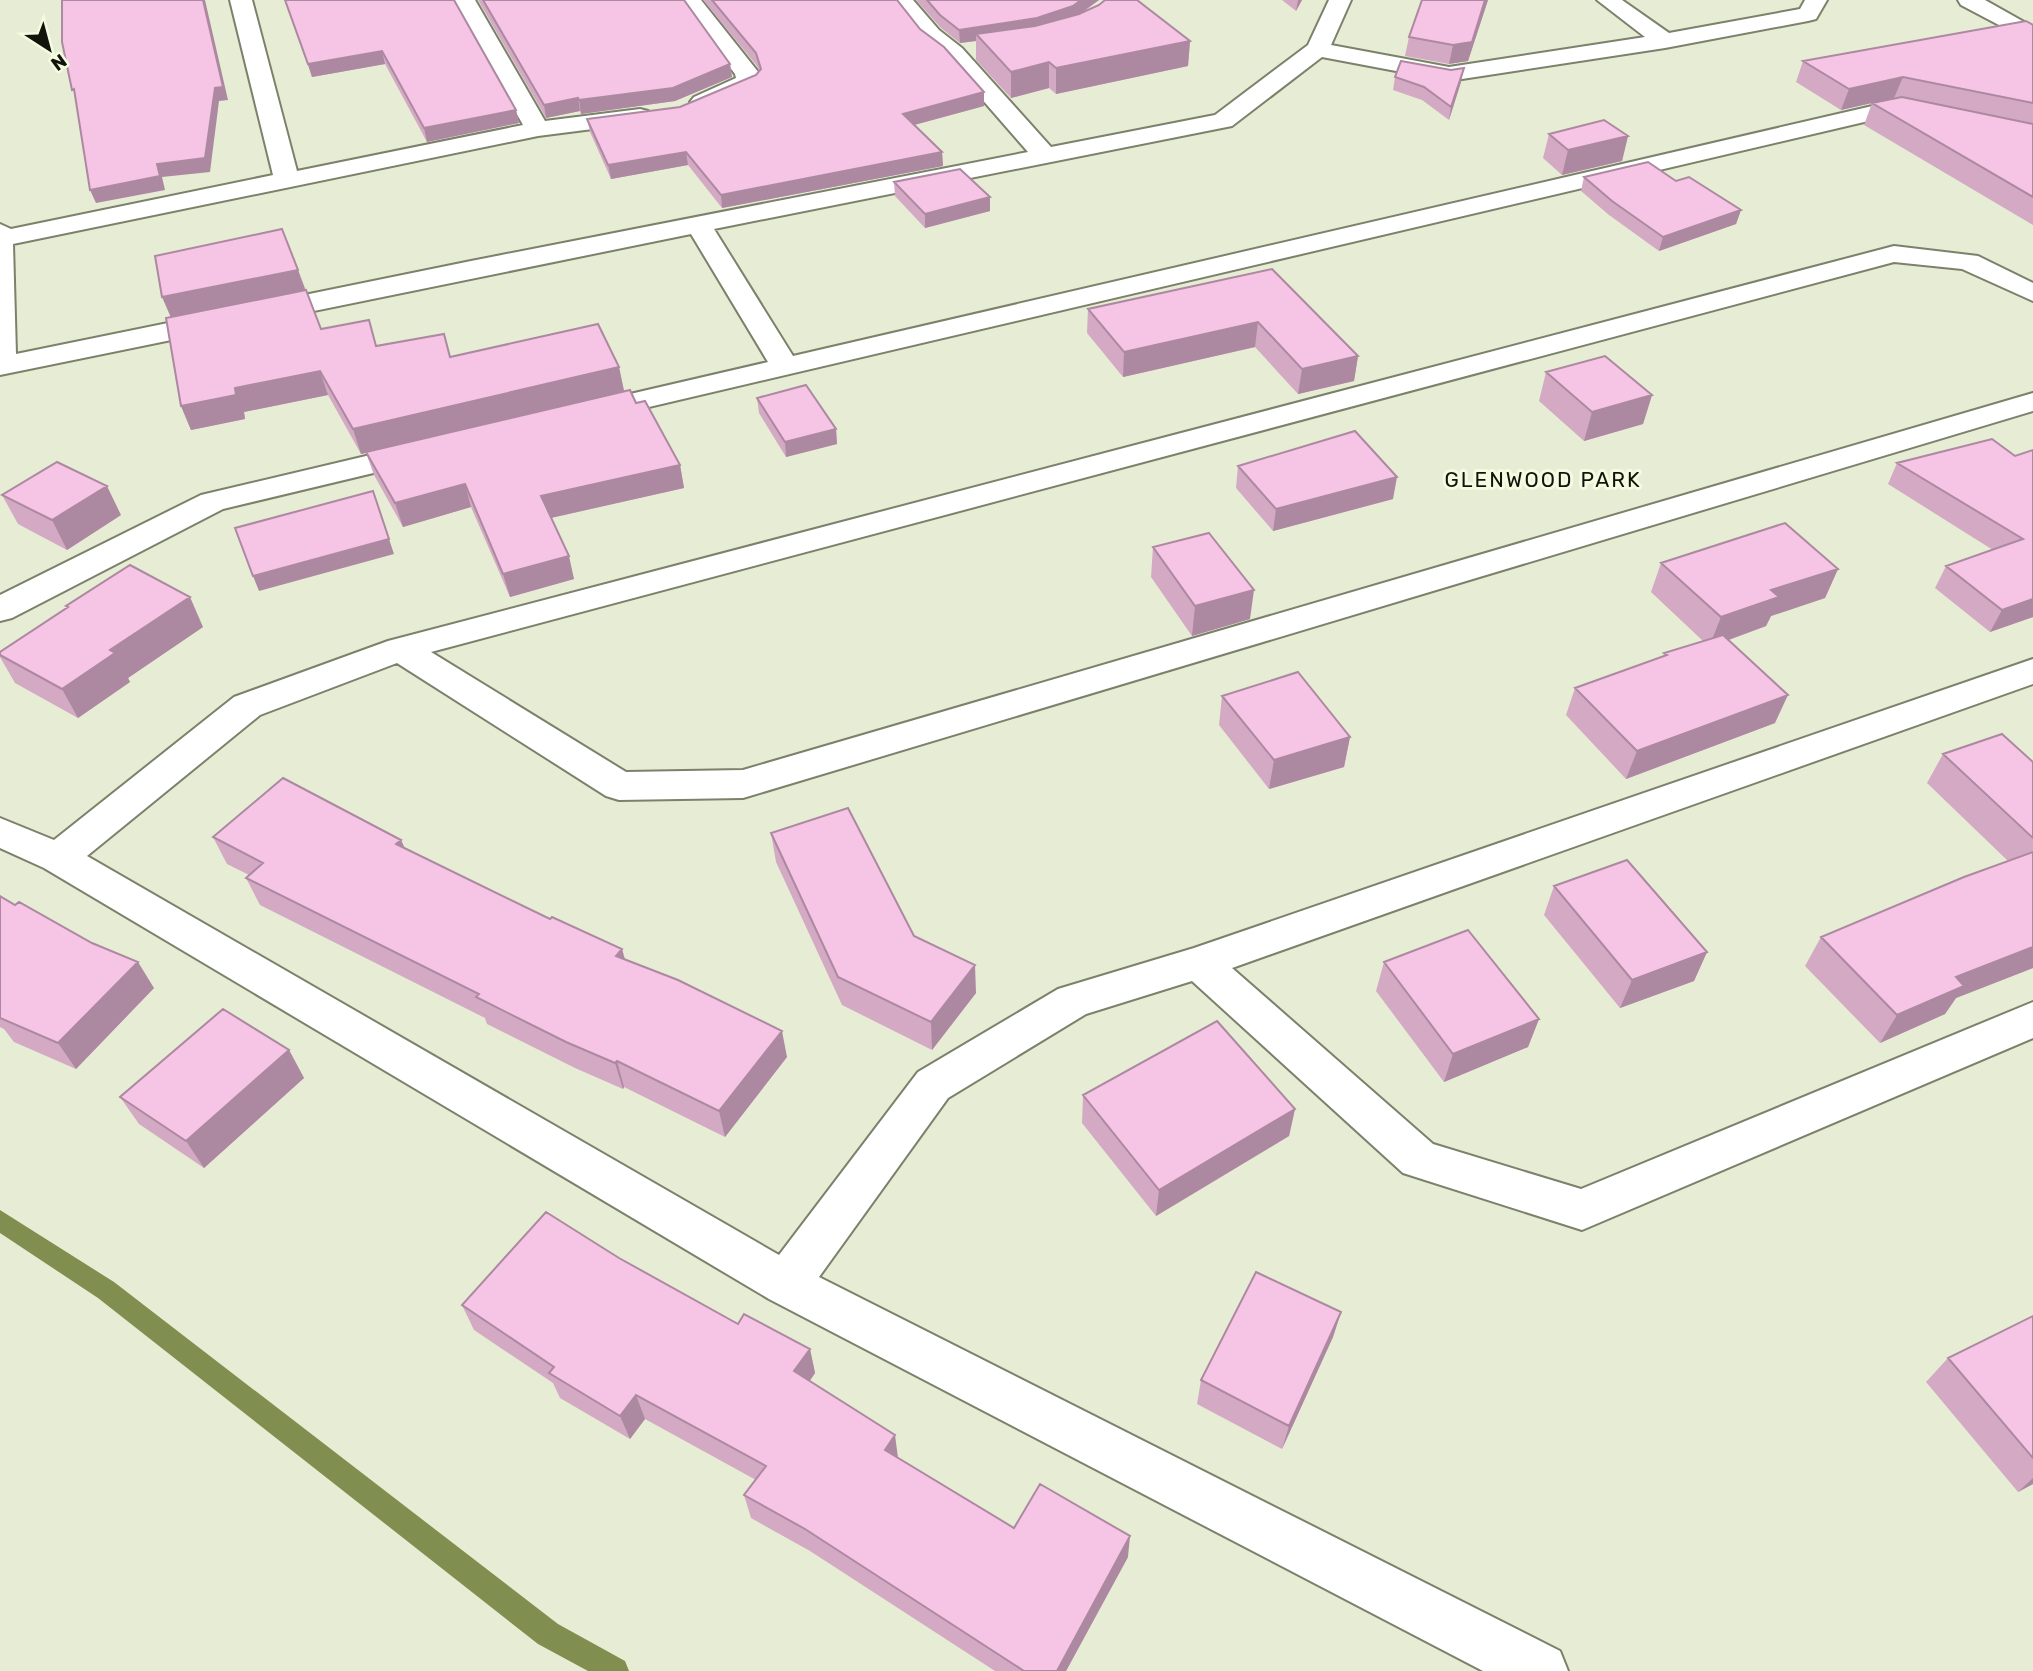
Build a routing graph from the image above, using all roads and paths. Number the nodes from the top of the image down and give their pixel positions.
1 (241, 0) edge
2 (464, 0) edge
3 (690, 0) edge
4 (901, 0) edge
5 (1340, 0) edge
6 (1608, 0) edge
7 (1816, 0) edge
8 (1969, 0) edge
9 (2033, 36) edge
10 (1665, 41) junction
11 (980, 49) edge
12 (1318, 49) junction
13 (954, 53) junction
14 (1947, 119) edge
15 (538, 129) junction
16 (1045, 156) junction
17 (287, 179) junction
18 (698, 224) junction
19 (0, 232) edge
20 (0, 239) edge
21 (2033, 293) edge
22 (784, 365) junction
23 (1, 366) edge
24 (2033, 402) edge
25 (558, 419) edge
26 (451, 444) edge
27 (0, 610) edge
28 (400, 649) junction
29 (2033, 671) edge
30 (0, 832) edge
31 (58, 858) junction
32 (1199, 963) junction
33 (2033, 1019) edge
34 (786, 1284) junction
35 (1540, 1671) edge

1 - 17 street
2 - 15 street
3 - 15 street
4 - 13 street
5 - 12 street
6 - 10 street
7 - 10 street
8 - 9 street
10 - 12 street
11 - 13 street
12 - 16 street
13 - 16 street
14 - 22 street
15 - 17 street
16 - 18 street
17 - 20 street
18 - 22 street
18 - 23 street
19 - 20 street
20 - 23 street
21 - 28 street
22 - 25 street
24 - 28 street
26 - 27 street
28 - 31 street
29 - 32 street
30 - 31 street
31 - 34 street
32 - 33 street
32 - 34 street
34 - 35 street

